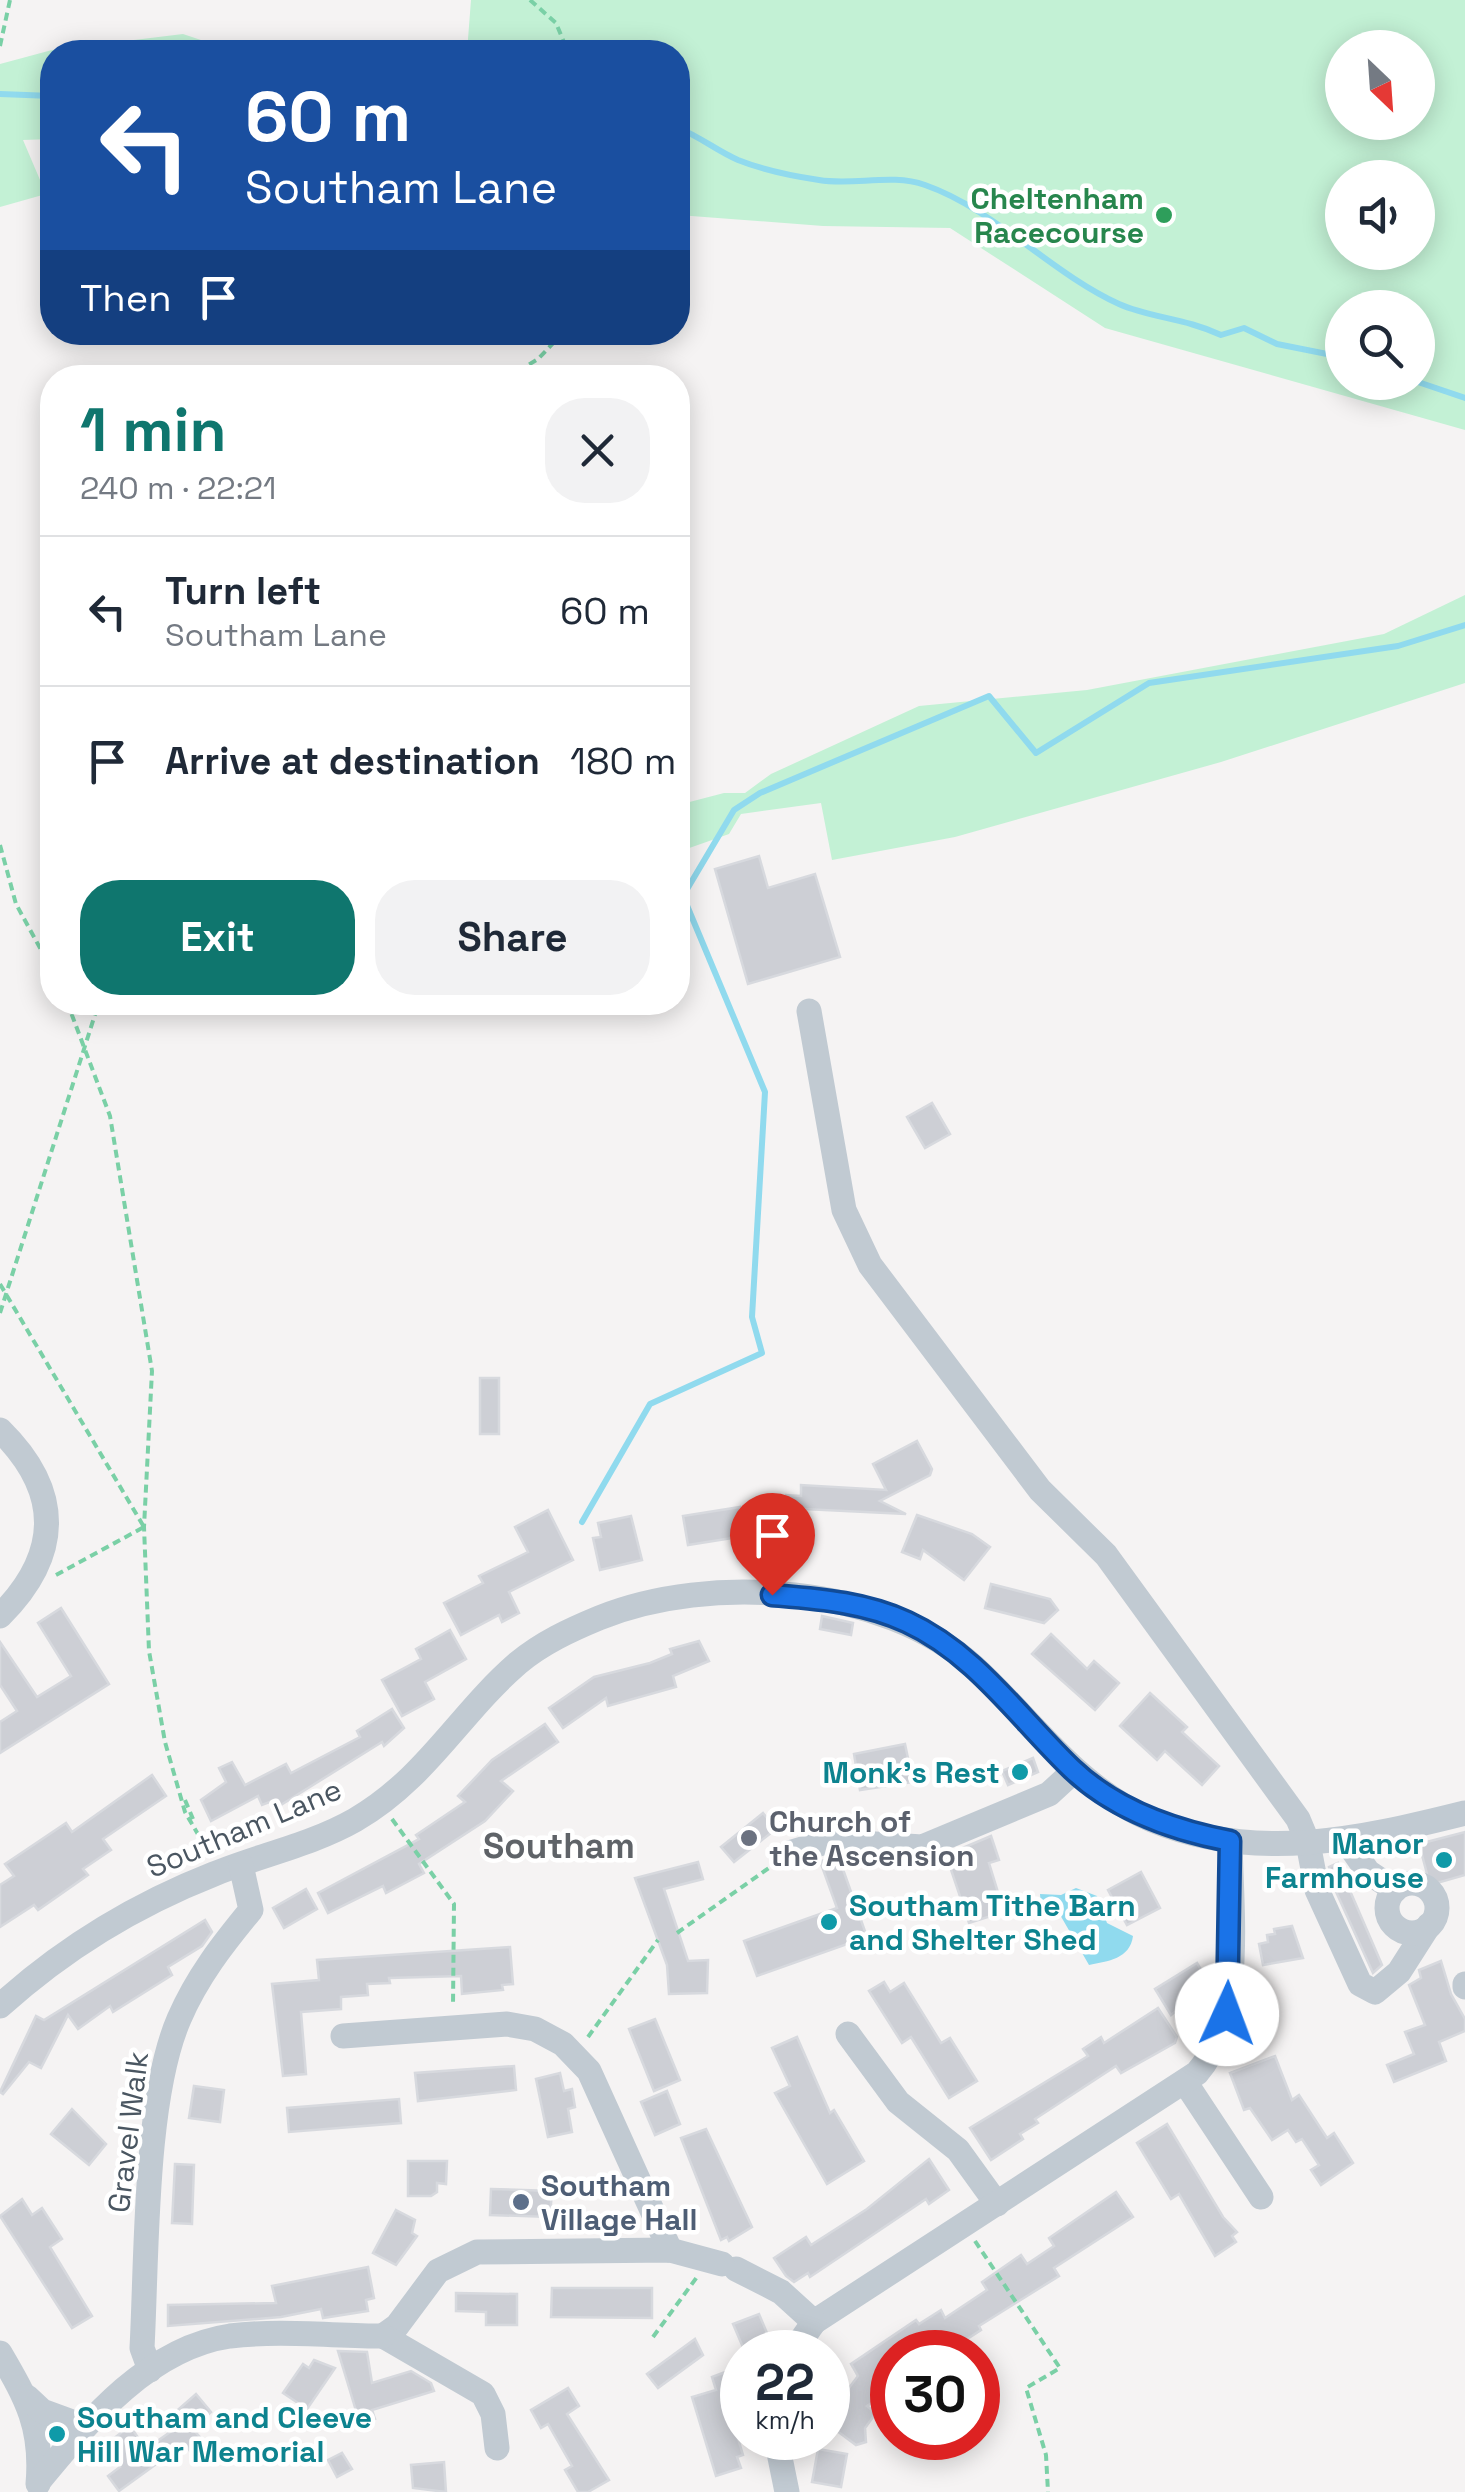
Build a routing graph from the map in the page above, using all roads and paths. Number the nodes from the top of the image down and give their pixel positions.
1 (10, 0) edge
2 (530, 0) edge
3 (563, 40) edge
4 (0, 46) edge
5 (551, 345) edge
6 (528, 365) edge
7 (0, 845) edge
8 (40, 948) edge
9 (809, 1010) dead end
10 (72, 1015) edge
11 (94, 1015) edge
12 (84, 1048) junction
13 (0, 1284) edge
14 (6, 1294) junction
15 (0, 1313) edge
16 (0, 1430) edge
17 (144, 1527) junction
18 (22, 1594) junction
19 (0, 1616) edge
20 (1074, 1771) junction
21 (380, 1803) junction
22 (1465, 1813) edge
23 (1345, 1839) junction
24 (1230, 1841) junction
25 (1308, 1844) junction
26 (789, 1853) joint
27 (230, 1868) junction
28 (1395, 1890) junction
29 (1430, 1926) junction
30 (677, 1933) dead end
31 (658, 1940) dead end
32 (0, 2006) edge
33 (453, 2027) junction
34 (591, 2032) dead end
35 (848, 2034) dead end
36 (343, 2036) dead end
37 (1186, 2082) junction
38 (1261, 2197) dead end
39 (997, 2204) junction
40 (964, 2224) junction
41 (670, 2250) junction
42 (721, 2264) junction
43 (814, 2322) junction
44 (808, 2330) edge
45 (383, 2336) junction
46 (653, 2337) dead end
47 (0, 2353) edge
48 (150, 2370) junction
49 (25, 2395) junction
50 (83, 2426) junction
51 (497, 2448) dead end
52 (780, 2460) edge
53 (38, 2486) edge
54 (787, 2492) edge
55 (1048, 2492) edge

1 - 4 path
2 - 3 path
5 - 6 path
7 - 8 path
9 - 25 street
10 - 12 path
11 - 12 path
12 - 14 path
12 - 17 path
13 - 14 path
14 - 15 path
14 - 17 path
16 - 18 street
17 - 18 path
17 - 27 path
18 - 19 street
20 - 21 street, Southam Lane
20 - 24 street, Southam Lane
20 - 26 street
21 - 27 street, Southam Lane
21 - 33 path
22 - 23 street, Southam Lane
23 - 25 street, Southam Lane
23 - 28 street
24 - 25 street, Southam Lane
24 - 37 street
25 - 29 street
26 - 30 path
27 - 32 street, Southam Lane
27 - 48 street, Gravel Walk
28 - 29 street
28 - 29 street
31 - 34 path
33 - 36 street
33 - 41 street
35 - 39 street
37 - 38 street
37 - 39 street
39 - 40 street
40 - 43 street
40 - 55 path
41 - 42 street
41 - 45 street
42 - 43 street
42 - 46 path
43 - 44 street
45 - 48 street
45 - 51 street
47 - 49 street
48 - 50 street
49 - 50 street
49 - 53 street
50 - 53 street
52 - 54 street

